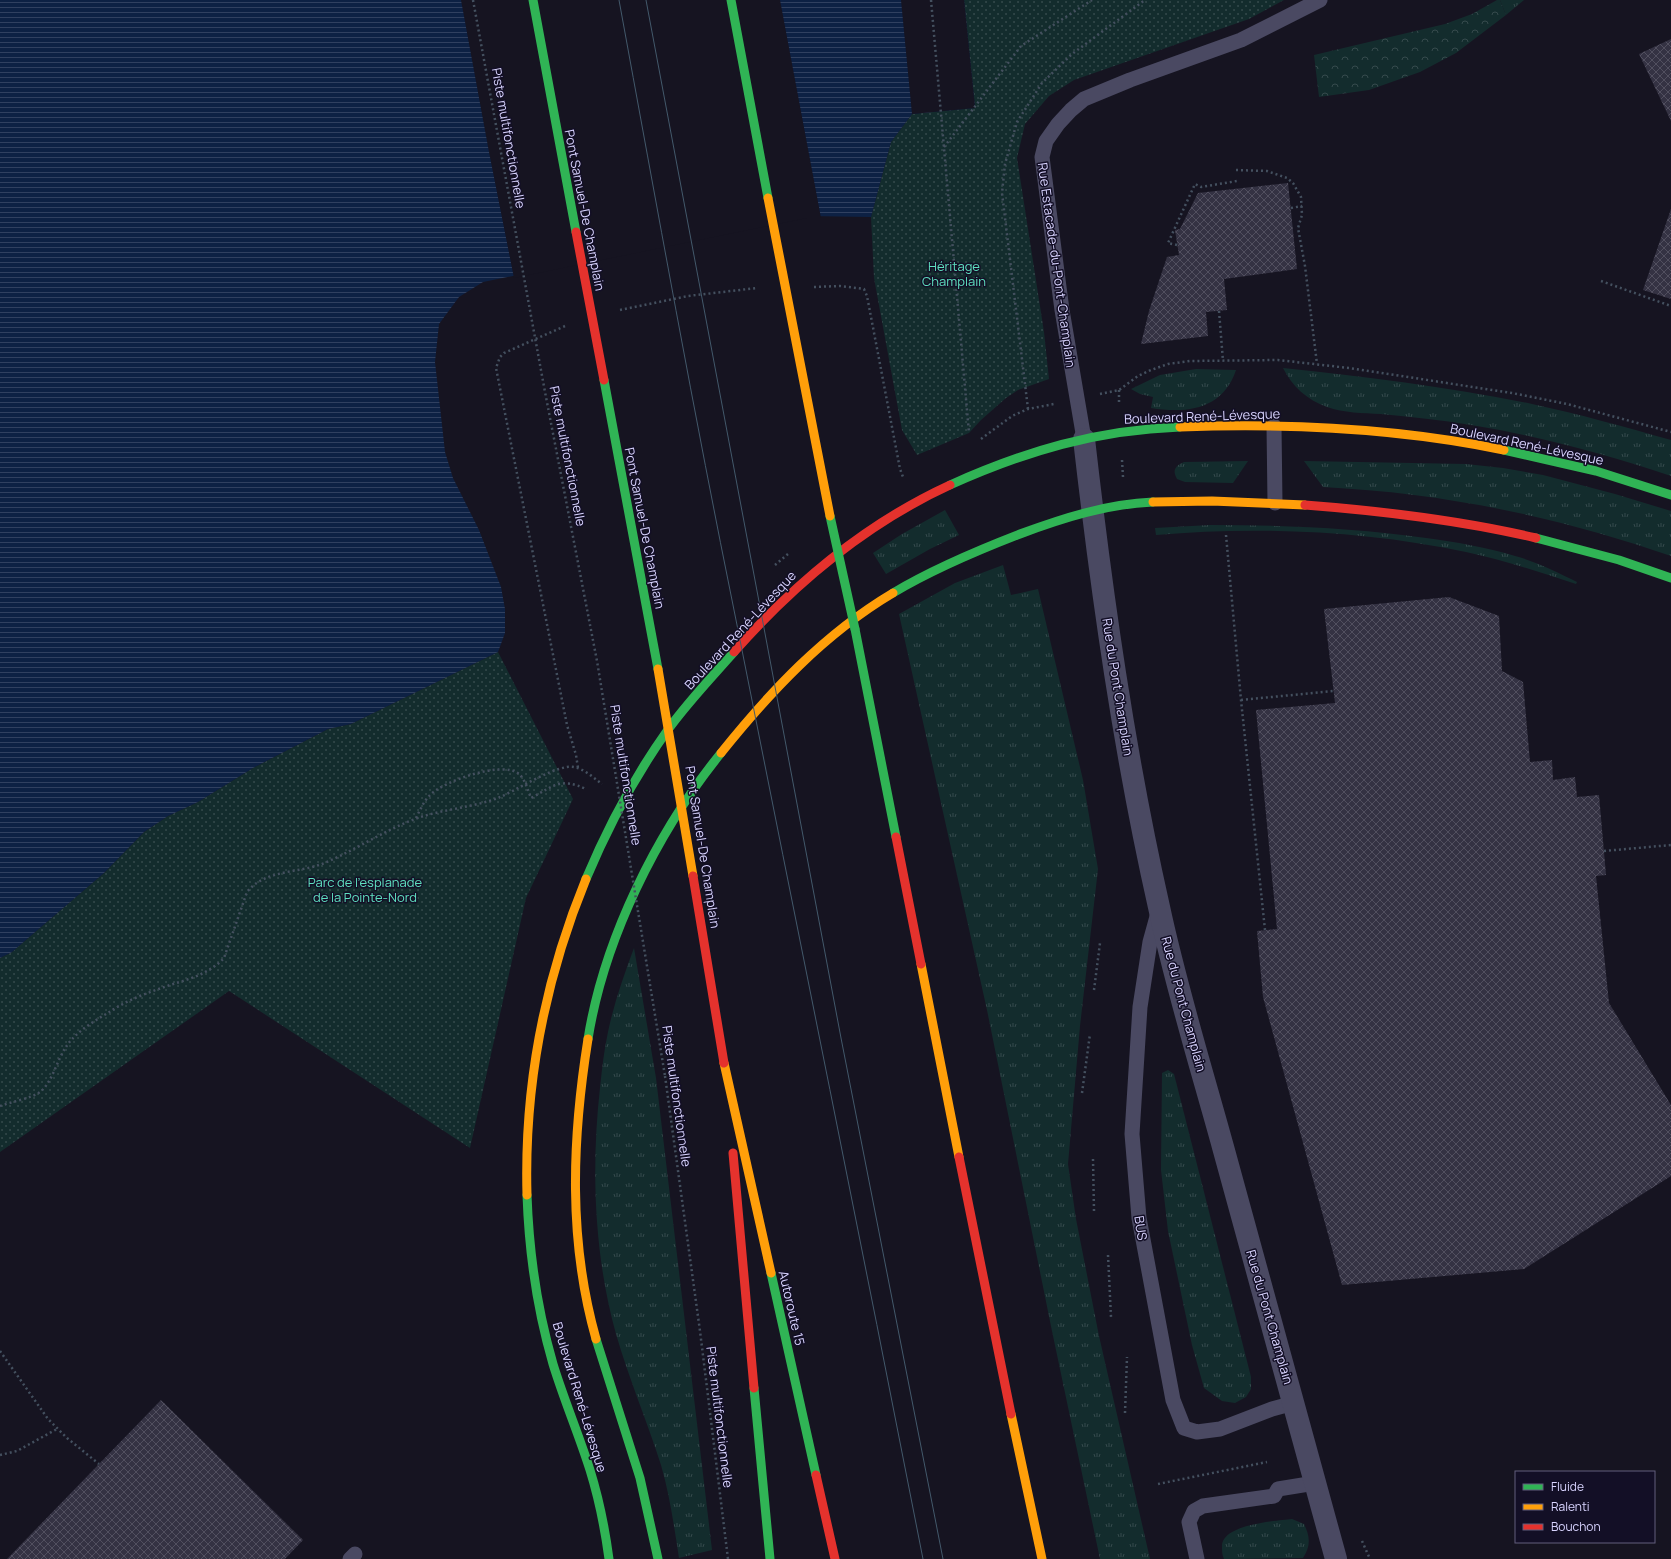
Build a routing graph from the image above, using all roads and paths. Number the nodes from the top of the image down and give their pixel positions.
1 (473, 0) edge
2 (533, 0) edge
3 (731, 0) edge
4 (931, 0) edge
5 (1092, 0) edge
6 (1320, 0) edge
7 (944, 147) junction
8 (1236, 170) dead end
9 (1237, 181) dead end
10 (1302, 206) junction
11 (1291, 208) dead end
12 (1177, 245) dead end
13 (1601, 281) dead end
14 (812, 287) dead end
15 (761, 288) dead end
16 (1671, 306) edge
17 (1219, 311) dead end
18 (612, 312) dead end
19 (567, 326) dead end
20 (1223, 361) junction
21 (1318, 364) junction
22 (1119, 390) dead end
23 (1274, 426) junction
24 (1671, 432) edge
25 (969, 433) dead end
26 (1084, 439) junction
27 (904, 479) dead end
28 (1671, 495) edge
29 (1275, 503) junction
30 (1092, 510) junction
31 (1226, 534) dead end
32 (1671, 578) edge
33 (1333, 690) dead end
34 (1241, 700) junction
35 (578, 768) junction
36 (602, 784) dead end
37 (525, 785) junction
38 (586, 789) dead end
39 (416, 819) junction
40 (1671, 845) edge
41 (1604, 851) dead end
42 (1159, 910) junction
43 (1265, 930) dead end
44 (1100, 943) dead end
45 (1094, 990) dead end
46 (1090, 1034) dead end
47 (724, 1063) junction
48 (1082, 1094) dead end
49 (0, 1106) edge
50 (1093, 1159) dead end
51 (1094, 1211) dead end
52 (1108, 1255) dead end
53 (1111, 1317) dead end
54 (0, 1351) edge
55 (1127, 1357) dead end
56 (1294, 1403) junction
57 (1125, 1413) dead end
58 (58, 1429) junction
59 (0, 1455) edge
60 (1267, 1462) dead end
61 (99, 1464) dead end
62 (1315, 1483) junction
63 (1158, 1484) dead end
64 (609, 1559) edge
65 (658, 1559) edge
66 (728, 1559) edge
67 (770, 1559) edge
68 (835, 1559) edge
69 (1042, 1559) edge
70 (1197, 1559) edge
71 (1336, 1559) edge

1 - 66 path, Piste multifonctionnelle, bridge
2 - 47 main road, Pont Samuel-De Champlain, bridge
3 - 69 main road, bridge
4 - 7 path
5 - 7 path
6 - 26 lane, Rue Estacade-du-Pont-Champlain
7 - 25 path
8 - 10 path
9 - 12 path
10 - 11 path
10 - 21 path
13 - 16 path
14 - 27 path
15 - 18 path
17 - 20 path
19 - 35 path
20 - 21 path
20 - 22 path
21 - 24 path
23 - 26 main road, Boulevard René-Lévesque
23 - 28 main road, Boulevard René-Lévesque
23 - 29 lane
26 - 30 street, Rue du Pont Champlain
26 - 64 main road, Boulevard René-Lévesque
29 - 30 main road
29 - 32 main road
30 - 42 street, Rue du Pont Champlain
30 - 65 main road
31 - 34 path
33 - 34 path
34 - 43 path
35 - 36 path
35 - 37 path
37 - 38 path
37 - 39 path
37 - 39 path
39 - 49 path
40 - 41 path
42 - 56 street, Rue du Pont Champlain
42 - 56 lane, BUS
44 - 45 path
46 - 48 path
47 - 67 main road
47 - 68 main road, Autoroute 15
50 - 51 path
52 - 53 path
54 - 58 path
55 - 57 path
56 - 62 street, Rue du Pont Champlain
58 - 59 path
58 - 61 path
60 - 63 path
62 - 70 lane
62 - 71 street, Rue du Pont Champlain

